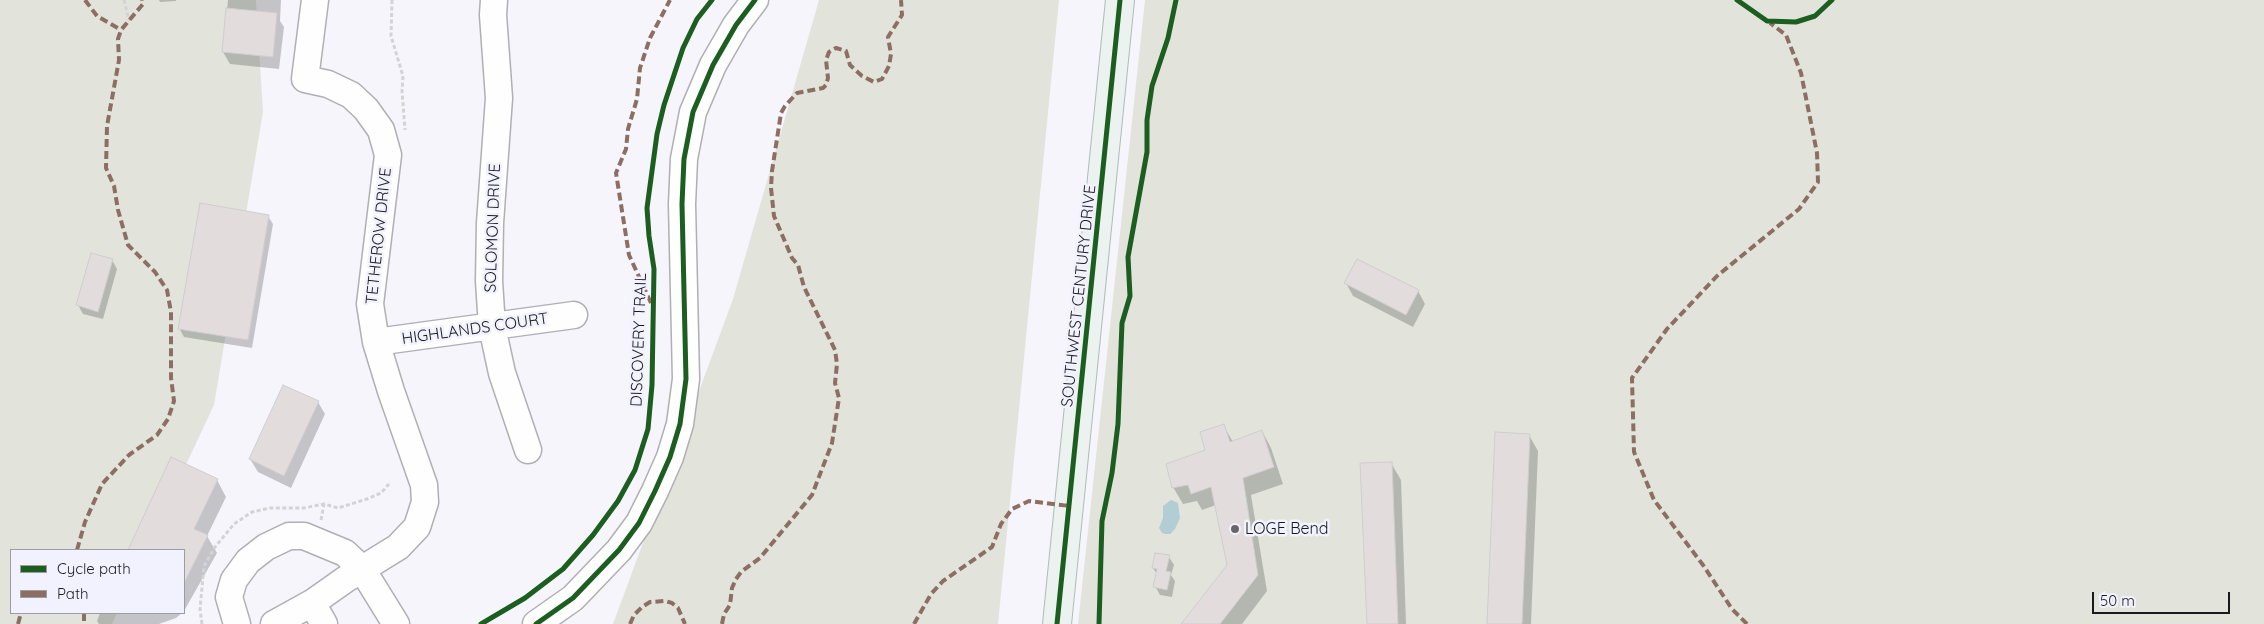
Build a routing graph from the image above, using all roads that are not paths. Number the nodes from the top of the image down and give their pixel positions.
1 (315, 0) edge
2 (494, 0) edge
3 (755, 0) edge
4 (1120, 0) edge
5 (574, 315) dead end
6 (492, 327) junction
7 (376, 342) junction
8 (528, 450) dead end
9 (362, 569) junction
10 (318, 614) edge
11 (237, 624) edge
12 (274, 624) edge
13 (396, 624) edge
14 (536, 624) edge
15 (1057, 624) edge

1 - 7 street, TETHEROW DRIVE
2 - 6 street, SOLOMON DRIVE
3 - 14 street
4 - 15 main road, SOUTHWEST CENTURY DRIVE
5 - 6 street, HIGHLANDS COURT
6 - 7 street, HIGHLANDS COURT
6 - 8 street, SOLOMON DRIVE
7 - 9 street, TETHEROW DRIVE
9 - 10 street, TETHEROW DRIVE
9 - 11 street
9 - 13 street
10 - 12 street, TETHEROW DRIVE

